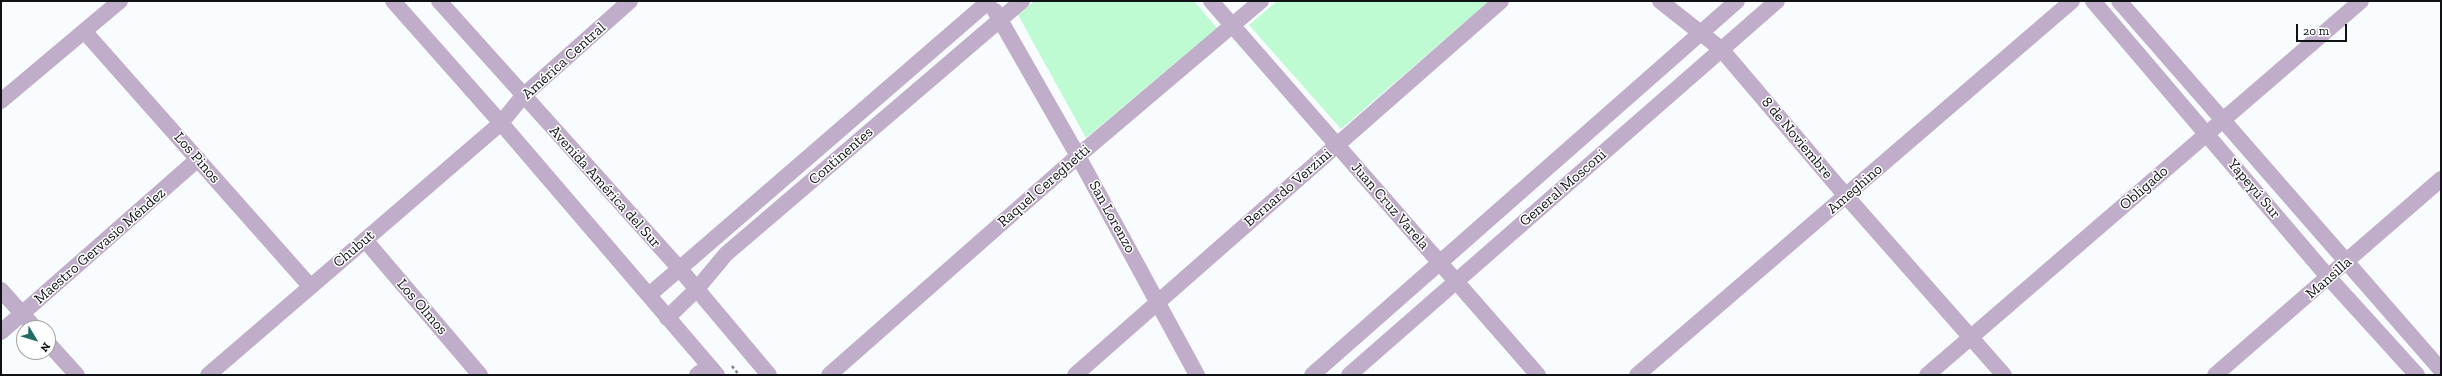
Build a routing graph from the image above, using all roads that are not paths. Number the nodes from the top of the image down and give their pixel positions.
1 (120, 1) edge
2 (393, 1) edge
3 (439, 1) edge
4 (630, 1) edge
5 (988, 1) edge
6 (1022, 1) edge
7 (1211, 1) edge
8 (1261, 1) edge
9 (1501, 1) edge
10 (1660, 1) edge
11 (1737, 1) edge
12 (1777, 1) edge
13 (2072, 1) edge
14 (2093, 1) edge
15 (2119, 1) edge
16 (2361, 1) edge
17 (1001, 19) junction
18 (1233, 26) junction
19 (84, 31) junction
20 (1701, 33) junction
21 (1722, 49) junction
22 (523, 96) junction
23 (1, 101) edge
24 (2222, 119) junction
25 (501, 123) junction
26 (2208, 133) junction
27 (1336, 146) junction
28 (1078, 156) junction
29 (198, 159) junction
30 (2441, 179) edge
31 (1846, 196) junction
32 (365, 240) junction
33 (1439, 262) junction
34 (2346, 262) junction
35 (679, 268) junction
36 (2329, 278) junction
37 (1457, 282) junction
38 (310, 286) junction
39 (1, 290) edge
40 (696, 290) junction
41 (649, 295) junction
42 (1158, 302) junction
43 (22, 314) junction
44 (667, 318) junction
45 (28, 320) edge
46 (1, 332) edge
47 (1970, 337) junction
48 (56, 352) edge
49 (2441, 370) edge
50 (707, 372) edge
51 (77, 375) edge
52 (208, 375) edge
53 (480, 375) edge
54 (770, 375) edge
55 (829, 375) edge
56 (1075, 375) edge
57 (1197, 375) edge
58 (1312, 375) edge
59 (1349, 375) edge
60 (1538, 375) edge
61 (1637, 375) edge
62 (1927, 375) edge
63 (2004, 375) edge
64 (2215, 375) edge
65 (2417, 375) edge

1 - 19 street
2 - 25 street
3 - 22 street, Avenida América del Sur
4 - 22 street, América Central
5 - 17 street, San Lorenzo
5 - 35 street, Continentes
6 - 17 street, Continentes
7 - 18 street, Juan Cruz Varela
8 - 18 street, Raquel Cereghetti
9 - 27 street, Bernardo Verzini
10 - 20 street, 8 de Noviembre
11 - 20 street, General Mosconi
12 - 21 street, General Mosconi
13 - 31 street, Ameghino
14 - 26 street, Yapeyú Sur
15 - 24 street, Yapeyú Sur
16 - 24 street, Obligado
17 - 28 street, San Lorenzo
17 - 40 street, Continentes
18 - 27 street, Juan Cruz Varela
18 - 28 street, Raquel Cereghetti
19 - 23 street
19 - 29 street, Los Pinos
20 - 21 street, 8 de Noviembre
20 - 33 street, General Mosconi
21 - 31 street, 8 de Noviembre
21 - 37 street, General Mosconi
22 - 25 street, América Central
22 - 35 street, Avenida América del Sur
24 - 26 street, Obligado
24 - 34 street, Yapeyú Sur
25 - 32 street, Chubut
25 - 41 street
26 - 36 street, Yapeyú Sur
26 - 47 street, Obligado
27 - 33 street, Juan Cruz Varela
27 - 42 street, Bernardo Verzini
28 - 42 street, San Lorenzo
28 - 55 street, Raquel Cereghetti
29 - 38 street, Los Pinos
29 - 43 street, Maestro Gervasio Méndez
30 - 34 street, Mansilla
31 - 47 street, 8 de Noviembre
31 - 61 street, Ameghino
32 - 38 street, Chubut
32 - 53 street, Los Olmos
33 - 37 street, Juan Cruz Varela
33 - 58 street, General Mosconi
34 - 36 street, Mansilla
34 - 49 street, Yapeyú Sur
35 - 40 street, Avenida América del Sur
35 - 41 street, Continentes
36 - 64 street, Mansilla
36 - 65 street, Yapeyú Sur
37 - 59 street, General Mosconi
37 - 60 street, Juan Cruz Varela
38 - 52 street, Chubut
39 - 43 street
40 - 44 street, Continentes
40 - 54 street, Avenida América del Sur
41 - 44 street
42 - 56 street, Bernardo Verzini
42 - 57 street, San Lorenzo
43 - 45 street
43 - 46 street, Maestro Gervasio Méndez
44 - 50 street
47 - 62 street, Obligado
47 - 63 street, 8 de Noviembre
48 - 51 street

